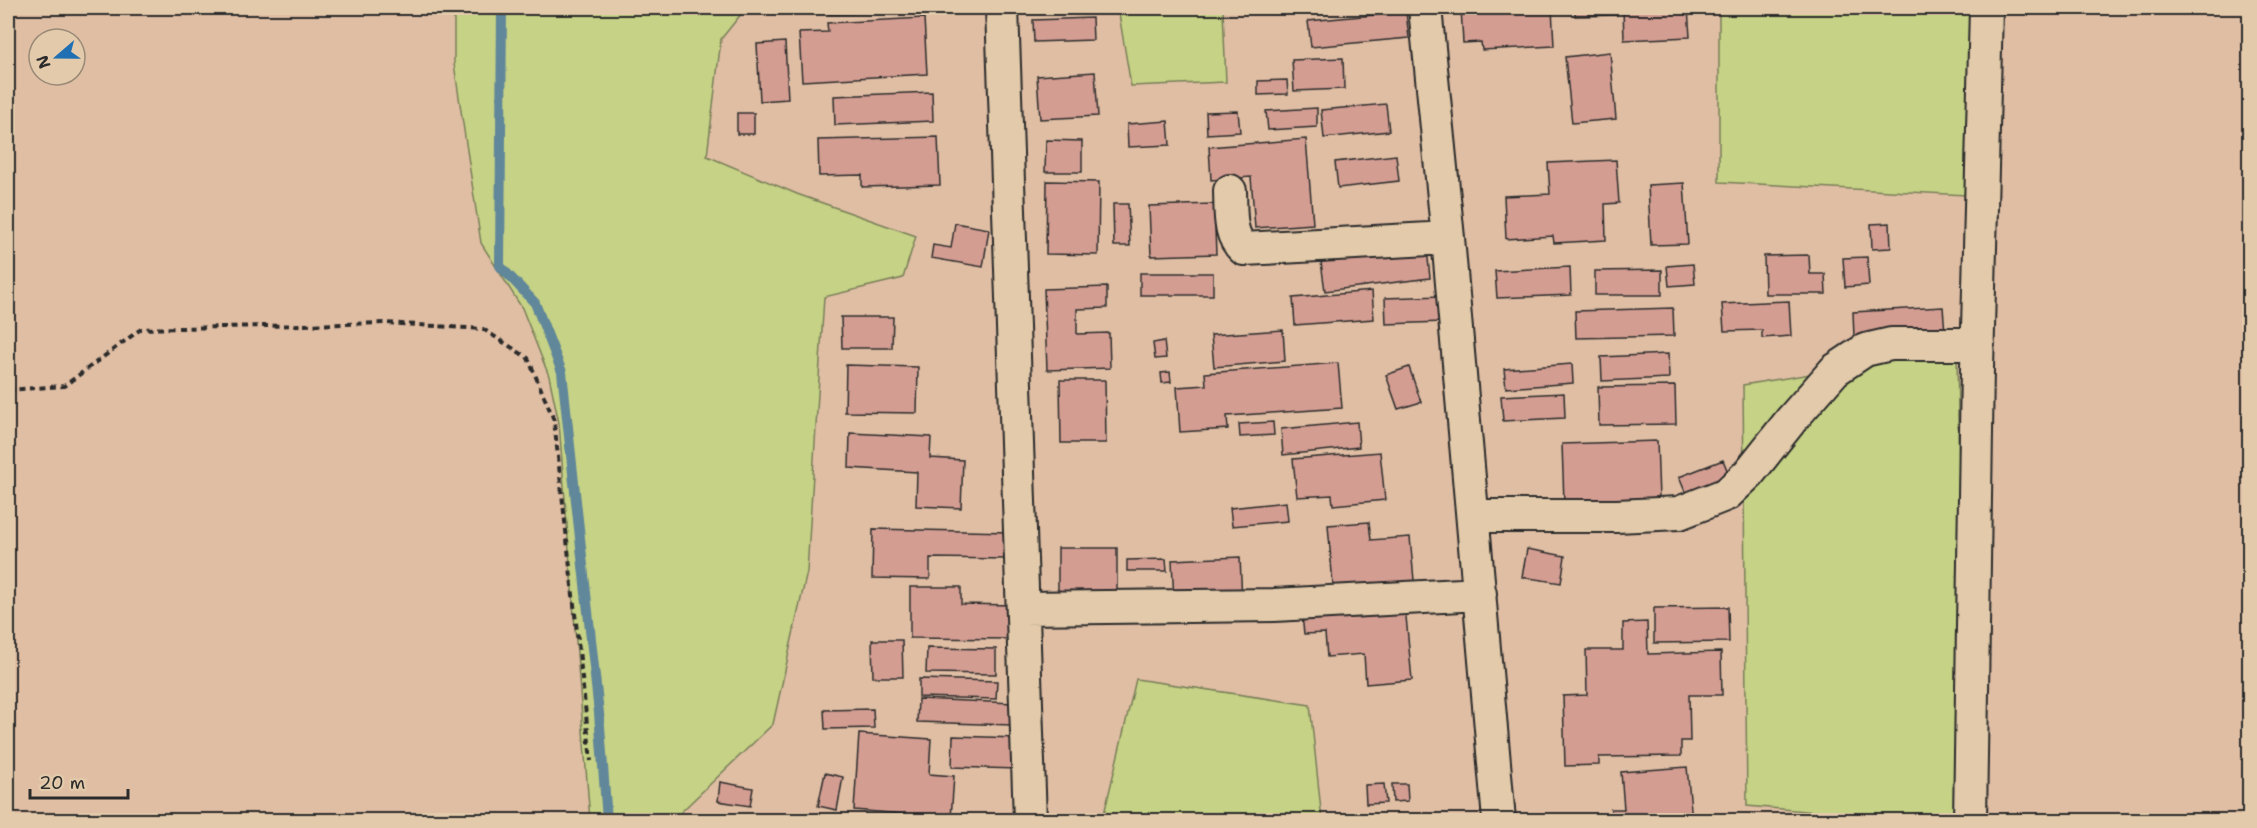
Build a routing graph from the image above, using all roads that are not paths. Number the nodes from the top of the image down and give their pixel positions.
1 (1002, 8) edge
2 (1425, 8) edge
3 (1986, 8) edge
4 (1230, 191) dead end
5 (1448, 237) junction
6 (1978, 344) junction
7 (1473, 516) junction
8 (1480, 594) junction
9 (1023, 608) junction
10 (1030, 820) edge
11 (1500, 820) edge
12 (1970, 820) edge

1 - 9 street
2 - 5 street
3 - 6 street
4 - 5 street
5 - 7 street
6 - 7 street
6 - 12 street
7 - 8 street
8 - 9 street
8 - 11 street
9 - 10 street

